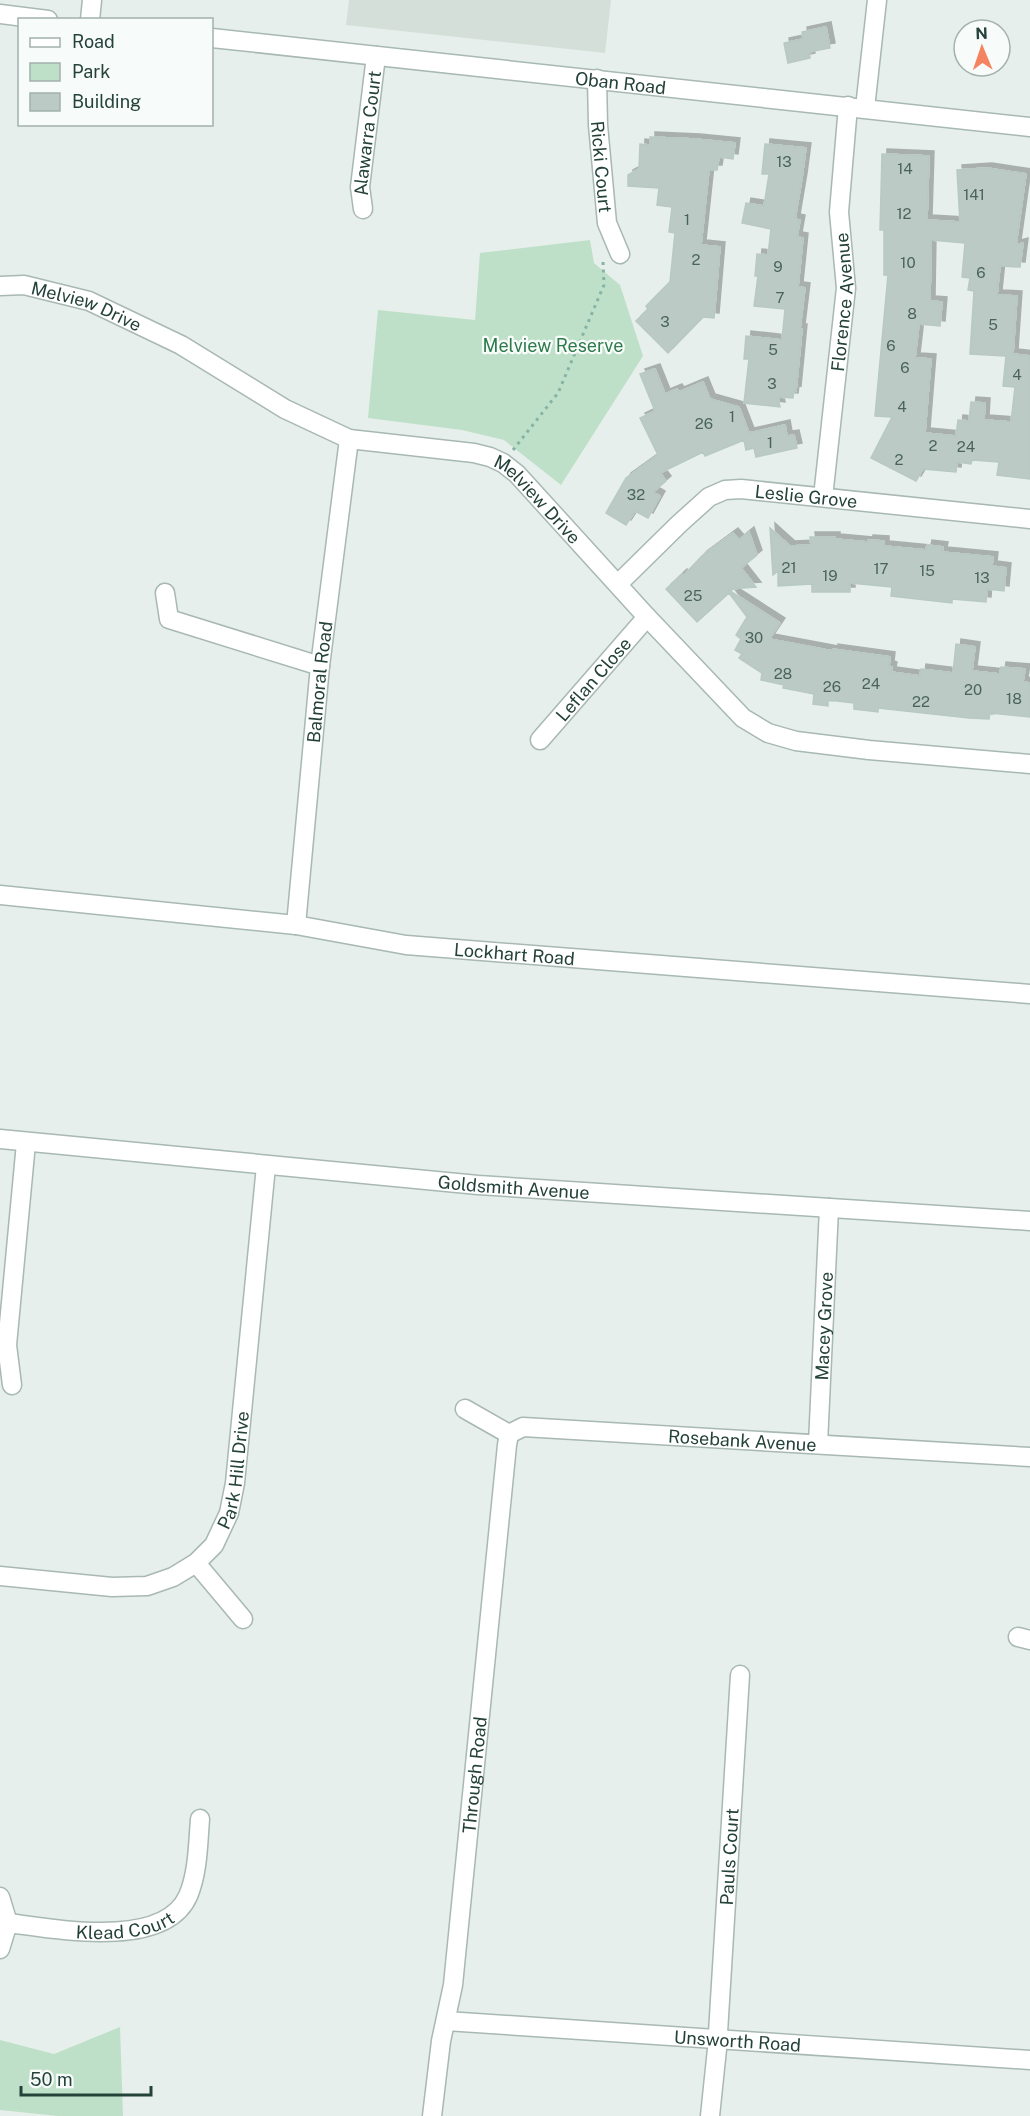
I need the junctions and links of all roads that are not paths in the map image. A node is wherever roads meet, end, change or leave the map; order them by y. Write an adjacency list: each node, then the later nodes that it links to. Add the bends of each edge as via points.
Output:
1 (92, 0): 5 (street)
2 (877, 0): 9 (street, Florence Avenue)
3 (0, 14): 4 (street)
4 (32, 18)
5 (90, 18)
6 (213, 38): 7 (street, Oban Road)
7 (376, 56): 8 (street, Oban Road); 11 (street, Alawarra Court, via 360,187)
8 (597, 79): 9 (street, Oban Road); 12 (street, Ricki Court, via 608,223)
9 (856, 107): 10 (street, Oban Road); 15 (street, Florence Avenue, via 839,212 846,288)
10 (1030, 127)
11 (363, 209)
12 (620, 254)
13 (0, 286): 14 (street, Melview Drive, via 24,285 89,301 181,345 285,409)
14 (349, 439): 17 (street, Melview Drive, via 474,453 503,463); 20 (street, Balmoral Road)
15 (823, 497): 16 (street, Leslie Grove); 17 (street, Leslie Grove, via 725,490 709,497)
16 (1030, 519)
17 (618, 584): 19 (street, Melview Drive)
18 (165, 593): 20 (street, via 169,619)
19 (647, 616): 21 (street, Leflan Close); 22 (street, Melview Drive, via 743,718 768,733 848,748)
20 (320, 666): 24 (street, Balmoral Road)
21 (540, 740)
22 (1030, 764)
23 (0, 896): 24 (street, Lockhart Road)
24 (296, 925): 25 (street, Lockhart Road, via 406,945)
25 (1030, 994)
26 (0, 1139): 27 (street, Goldsmith Avenue)
27 (26, 1143): 28 (street, Goldsmith Avenue); 31 (street, via 7,1345)
28 (266, 1166): 29 (street, Goldsmith Avenue, via 478,1185); 36 (street, Park Hill Drive, via 235,1483 229,1513 214,1545)
29 (829, 1208): 30 (street, Goldsmith Avenue); 34 (street, Macey Grove)
30 (1030, 1221)
31 (12, 1385)
32 (465, 1409): 33 (street)
33 (510, 1434): 34 (street, Rosebank Avenue, via 523,1427); 44 (street, Through Road, via 453,1985)
34 (818, 1444): 35 (street, Rosebank Avenue)
35 (1030, 1457)
36 (196, 1563): 37 (street, Park Hill Drive, via 147,1586 112,1587); 38 (street)
37 (0, 1576)
38 (243, 1619)
39 (740, 1675): 45 (street, Pauls Court)
40 (200, 1819): 42 (street, Klead Court, via 188,1896 174,1915 134,1931 83,1932)
41 (0, 1897): 42 (street)
42 (8, 1923): 43 (street)
43 (0, 1949)
44 (446, 2021): 45 (street, Unsworth Road); 47 (street, Through Road)
45 (717, 2039): 46 (street, Unsworth Road); 48 (street, Pauls Court)
46 (1030, 2060)
47 (432, 2116)
48 (710, 2116)

